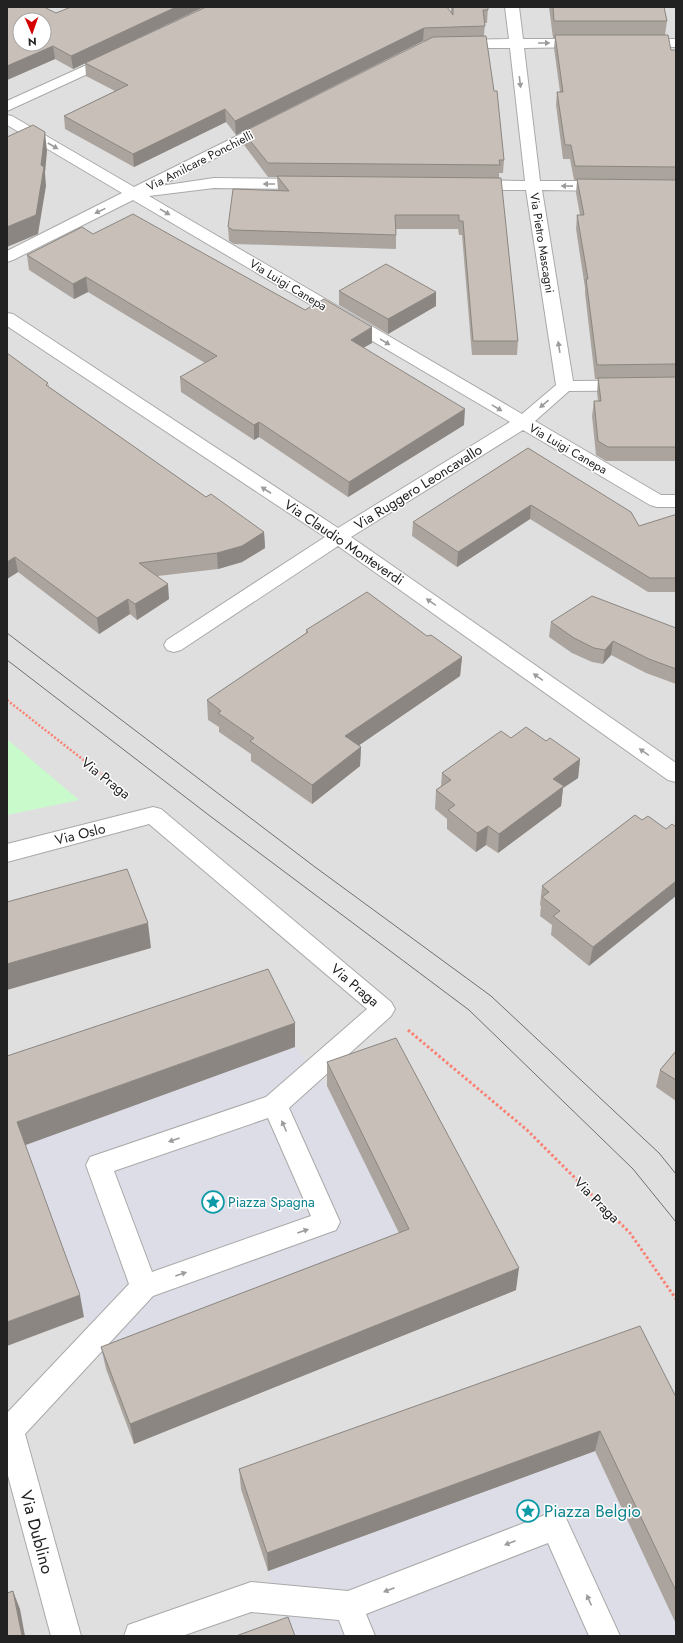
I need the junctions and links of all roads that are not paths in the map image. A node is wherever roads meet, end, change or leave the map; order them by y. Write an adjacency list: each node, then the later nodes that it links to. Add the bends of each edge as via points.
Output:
1 (512, 7): 2 (street, Via Pietro Mascagni)
2 (516, 43): 3 (street, one-way to 3); 6 (street); 13 (street, Via Pietro Mascagni, one-way to 13)
3 (599, 43)
4 (622, 43): 5 (street)
5 (676, 43)
6 (444, 44)
7 (126, 51): 8 (street)
8 (7, 107)
9 (7, 119): 15 (street, Via Luigi Canepa, one-way to 15)
10 (282, 120): 15 (street, Via Amilcare Ponchielli)
11 (324, 184): 15 (street, one-way to 15, via 214,183)
12 (457, 185): 13 (street)
13 (533, 185): 14 (street, one-way to 13); 19 (street, Via Pietro Mascagni, one-way to 13)
14 (620, 186)
15 (134, 194): 16 (street, Via Amilcare Ponchielli, one-way to 16); 20 (street, Via Luigi Canepa, one-way to 20)
16 (7, 257)
17 (7, 318): 22 (street, Via Claudio Monteverdi, one-way to 17)
18 (676, 385): 19 (street)
19 (565, 386): 20 (street, one-way to 20)
20 (522, 423): 21 (street, Via Luigi Canepa, via 657,501); 22 (street, Via Ruggero Leoncavallo)
21 (676, 501)
22 (338, 537): 23 (street, Via Ruggero Leoncavallo); 24 (street, Via Claudio Monteverdi, one-way to 22)
23 (174, 645)
24 (676, 774)
25 (153, 815): 26 (street, Via Oslo); 27 (street, Via Praga, via 383,1008)
26 (7, 853)
27 (275, 1105): 28 (street, one-way to 28, via 99,1165); 28 (street, one-way to 27, via 327,1222)
28 (144, 1287): 29 (street)
29 (8, 1430): 31 (street, Via Dublino)
30 (348, 1606): 32 (street, via 251,1597); 33 (street); 34 (street, one-way to 30, via 555,1526)
31 (66, 1636)
32 (139, 1636)
33 (360, 1636)
34 (605, 1636)

